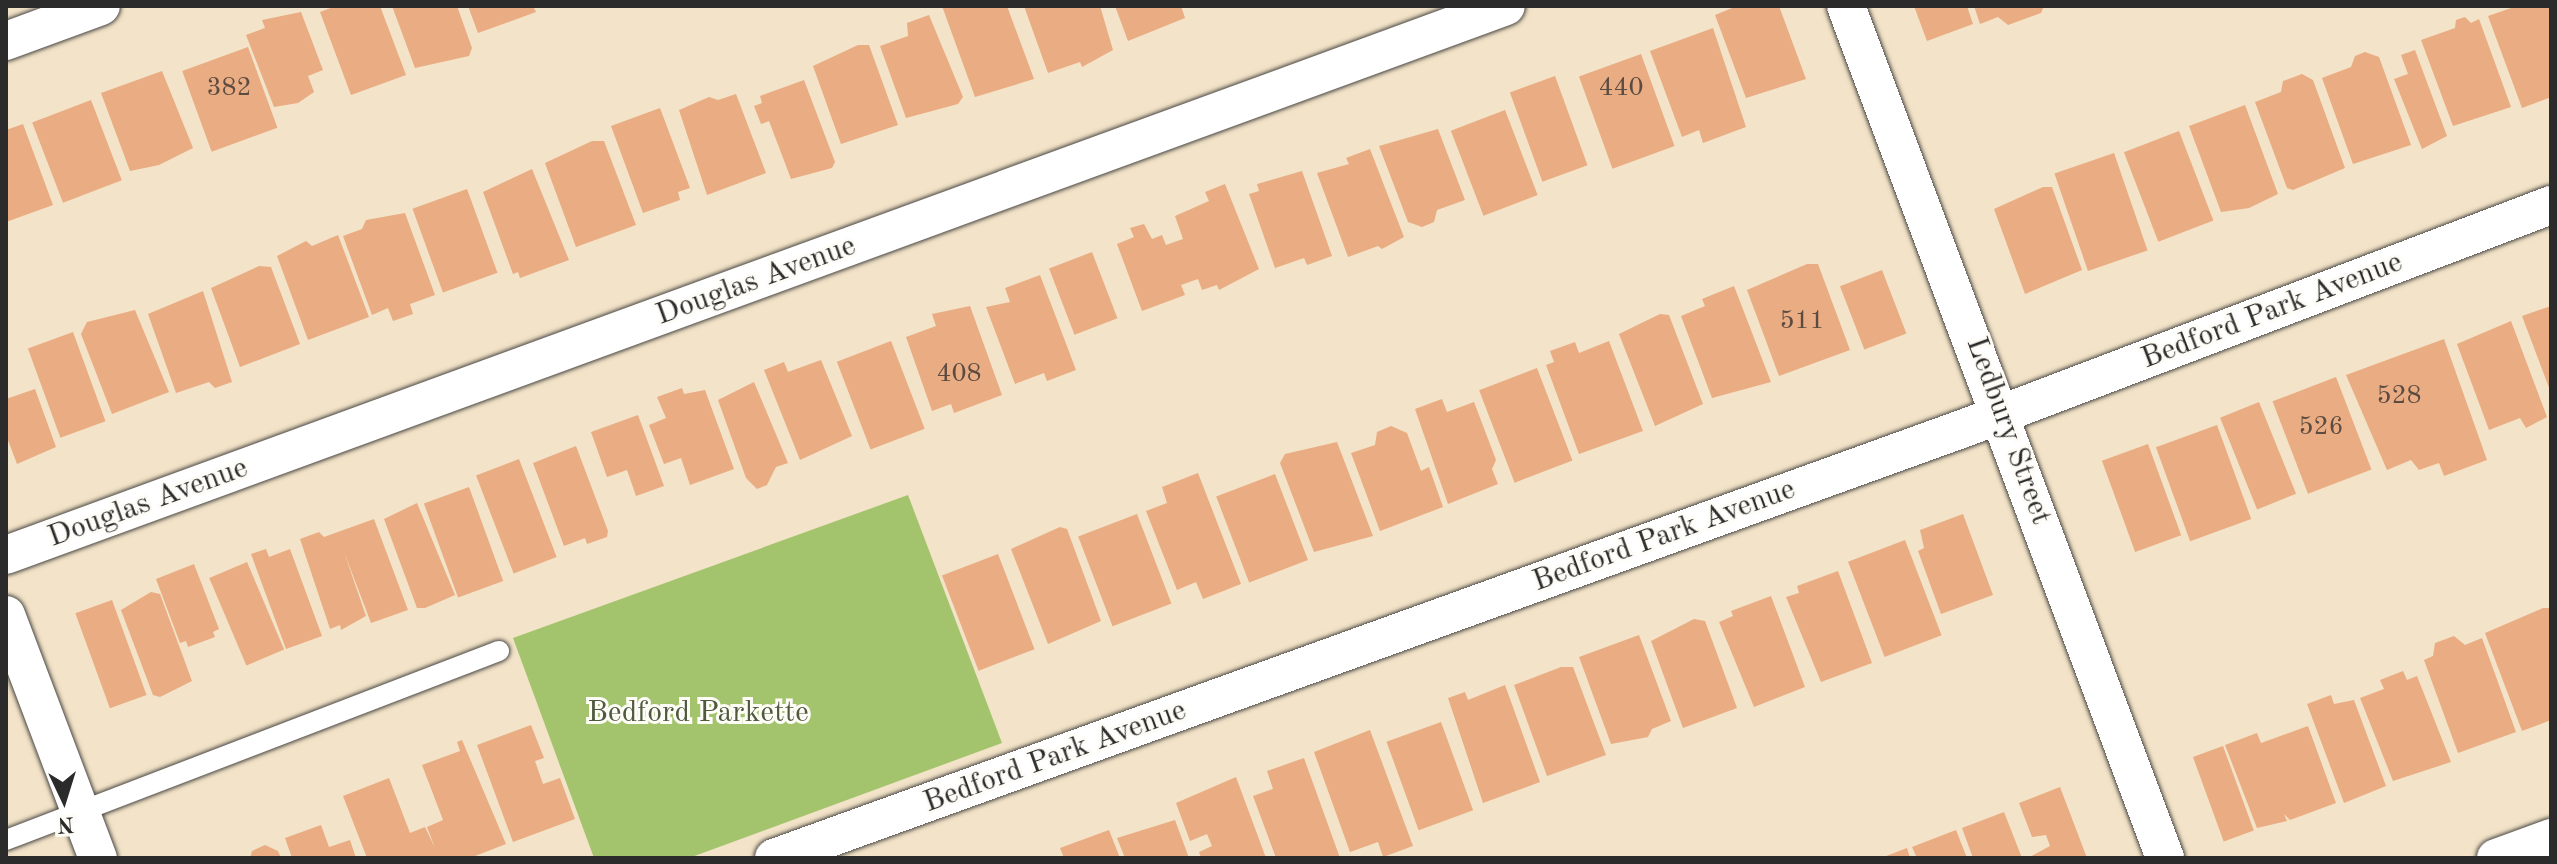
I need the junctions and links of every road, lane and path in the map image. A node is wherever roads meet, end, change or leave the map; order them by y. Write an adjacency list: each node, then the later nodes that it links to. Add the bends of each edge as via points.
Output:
1 (101, 6): 4 (street)
2 (1506, 6): 7 (street, Douglas Avenue)
3 (1846, 6): 6 (street, Ledbury Street)
4 (6, 41)
5 (2551, 205): 6 (street, Bedford Park Avenue)
6 (2002, 413): 14 (street, Bedford Park Avenue); 15 (street, Ledbury Street)
7 (6, 555)
8 (6, 615): 10 (street)
9 (499, 651): 10 (lane)
10 (81, 811): 12 (lane); 13 (street)
11 (2551, 838): 16 (street)
12 (6, 840)
13 (98, 858)
14 (774, 858)
15 (2165, 858)
16 (2496, 858)

